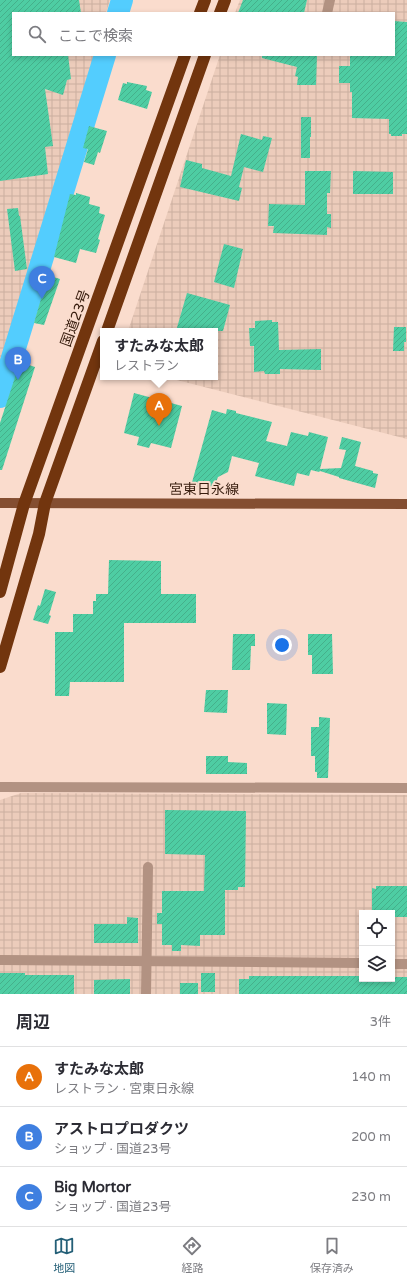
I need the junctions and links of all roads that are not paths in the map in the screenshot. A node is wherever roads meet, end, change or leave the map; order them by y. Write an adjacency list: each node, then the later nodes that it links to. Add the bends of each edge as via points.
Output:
1 (205, 0): 4 (highway)
2 (225, 0): 5 (highway)
3 (330, 0): 6 (street)
4 (200, 12)
5 (220, 12)
6 (327, 12)
7 (185, 56): 13 (highway, 国道23号)
8 (205, 56): 9 (highway)
9 (108, 328)
10 (100, 349): 12 (highway)
11 (0, 503): 13 (main road, 宮東日永線)
12 (45, 503): 13 (main road, 宮東日永線); 14 (main road, 宮東日永線); 16 (highway, via 39,534)
13 (24, 504): 15 (highway, 国道23号)
14 (407, 504)
15 (0, 592)
16 (0, 667)
17 (407, 788): 18 (street)
18 (0, 789)
19 (148, 867): 21 (street)
20 (0, 960): 21 (street)
21 (146, 962): 22 (street); 25 (street)
22 (359, 964)
23 (395, 964): 24 (street)
24 (407, 964)
25 (146, 994)

